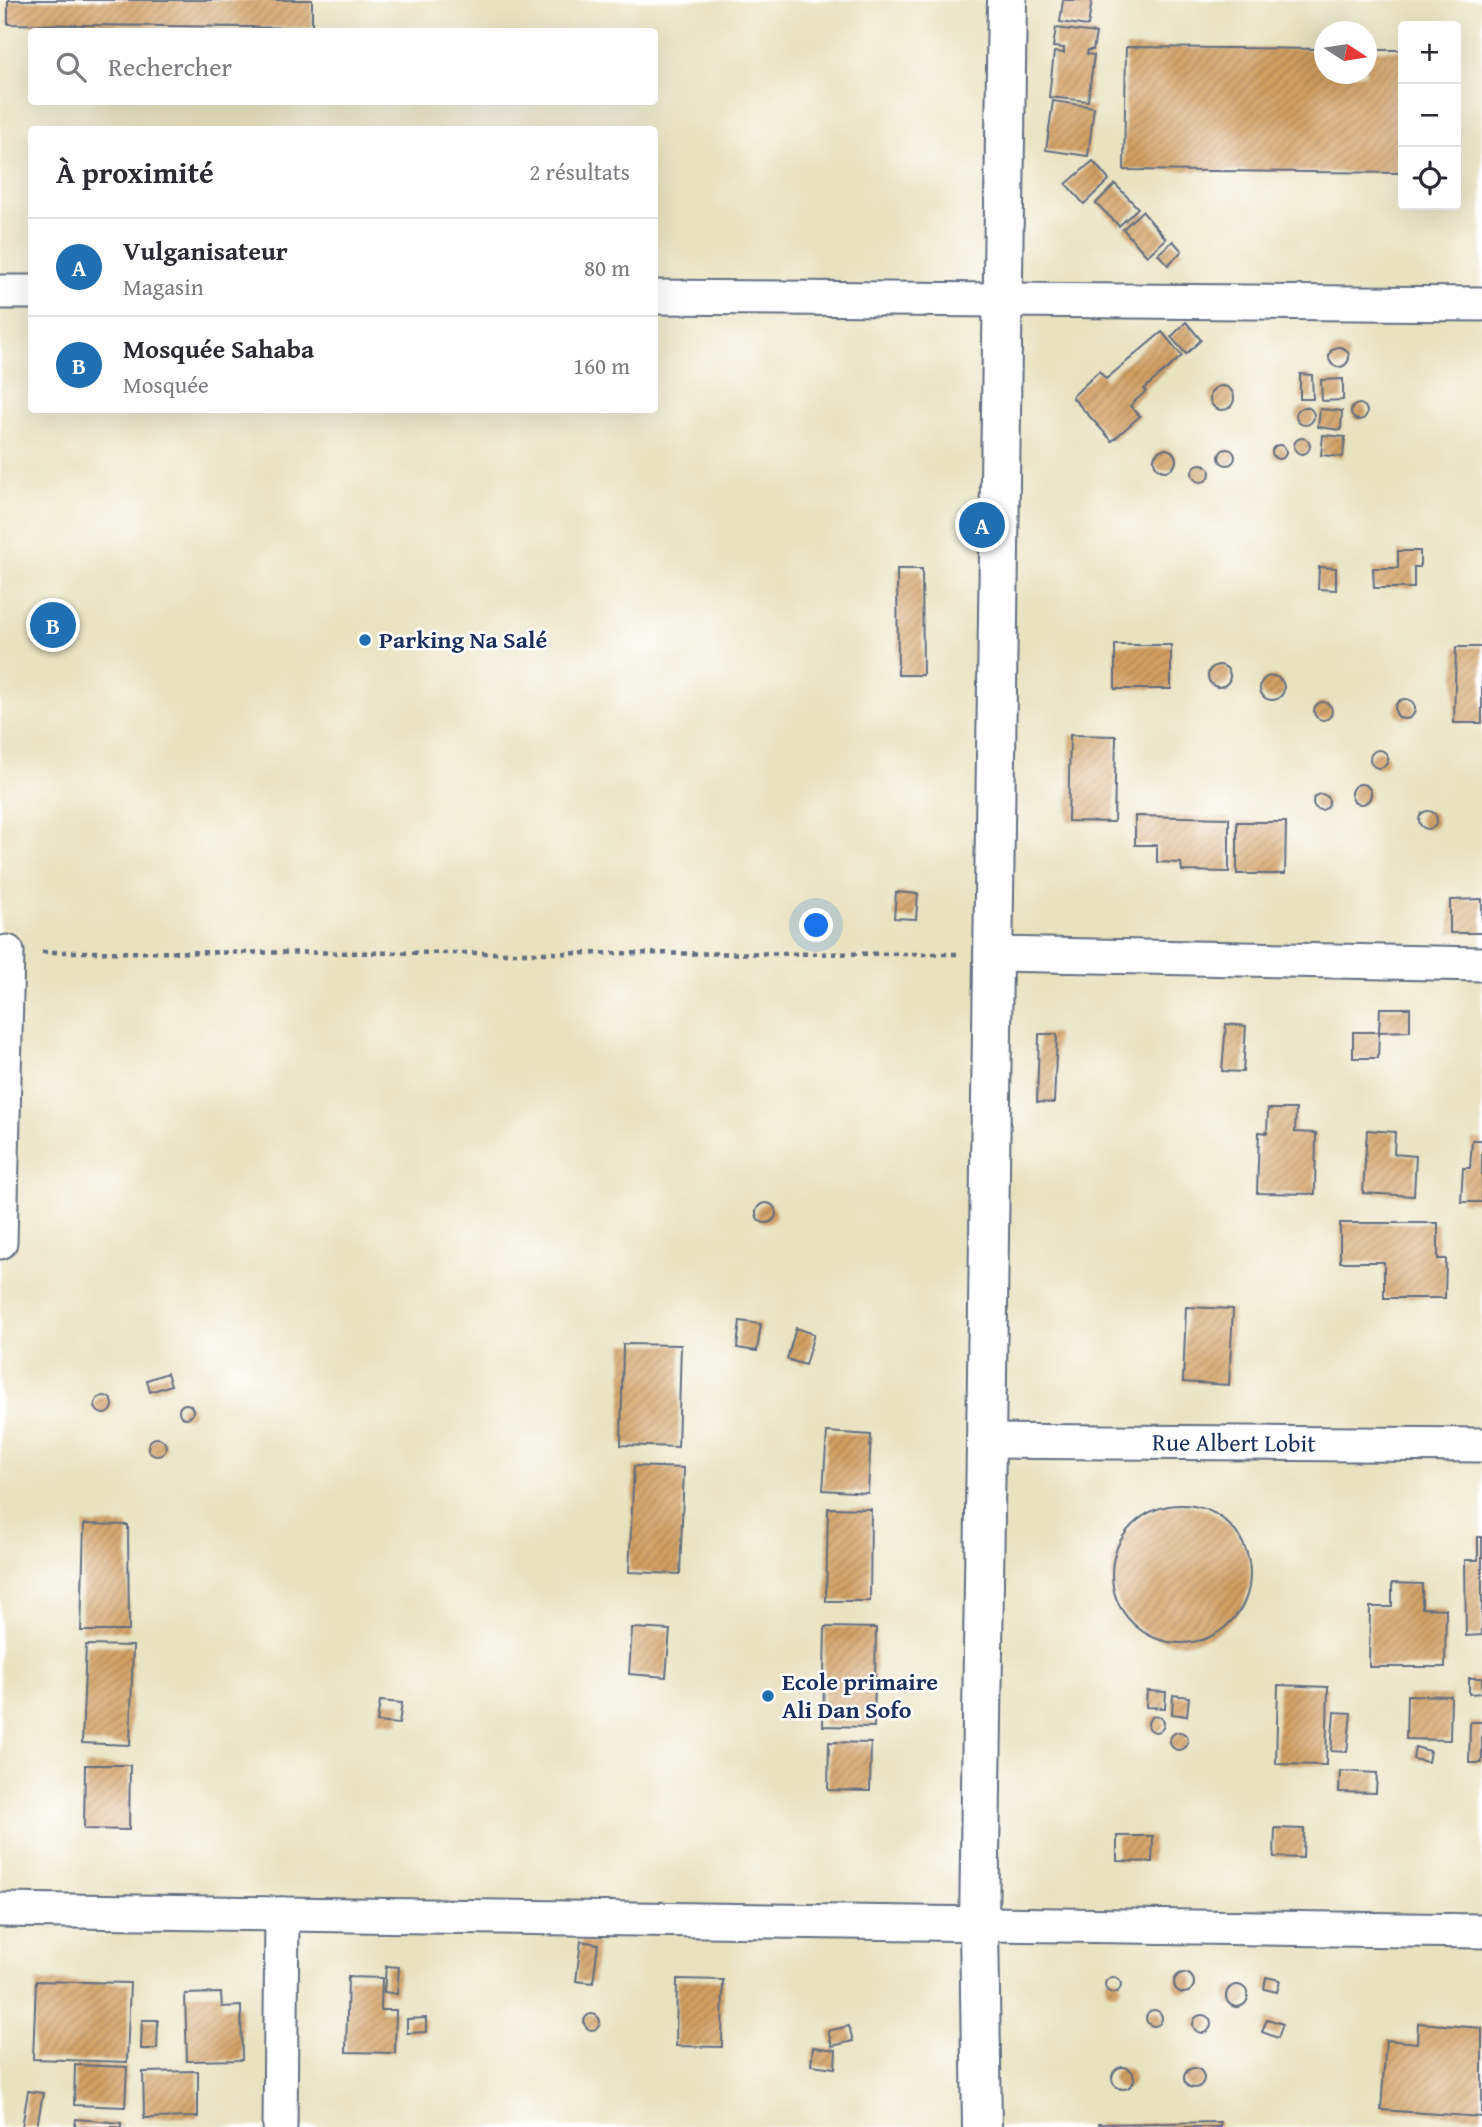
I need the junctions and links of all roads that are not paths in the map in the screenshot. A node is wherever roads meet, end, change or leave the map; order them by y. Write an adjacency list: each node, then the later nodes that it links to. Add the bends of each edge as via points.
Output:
1 (1007, 0): 5 (street)
2 (0, 292): 3 (street)
3 (28, 292)
4 (658, 297): 5 (street)
5 (1002, 299): 6 (street); 8 (street)
6 (1482, 304)
7 (6, 952): 10 (street)
8 (993, 954): 9 (street); 11 (street)
9 (1482, 964)
10 (0, 1242)
11 (986, 1441): 12 (street, Rue Albert Lobit); 15 (street)
12 (1482, 1445)
13 (0, 1910): 14 (street)
14 (282, 1914): 15 (street); 17 (street)
15 (979, 1925): 16 (street); 18 (street)
16 (1482, 1931)
17 (280, 2127)
18 (982, 2127)

